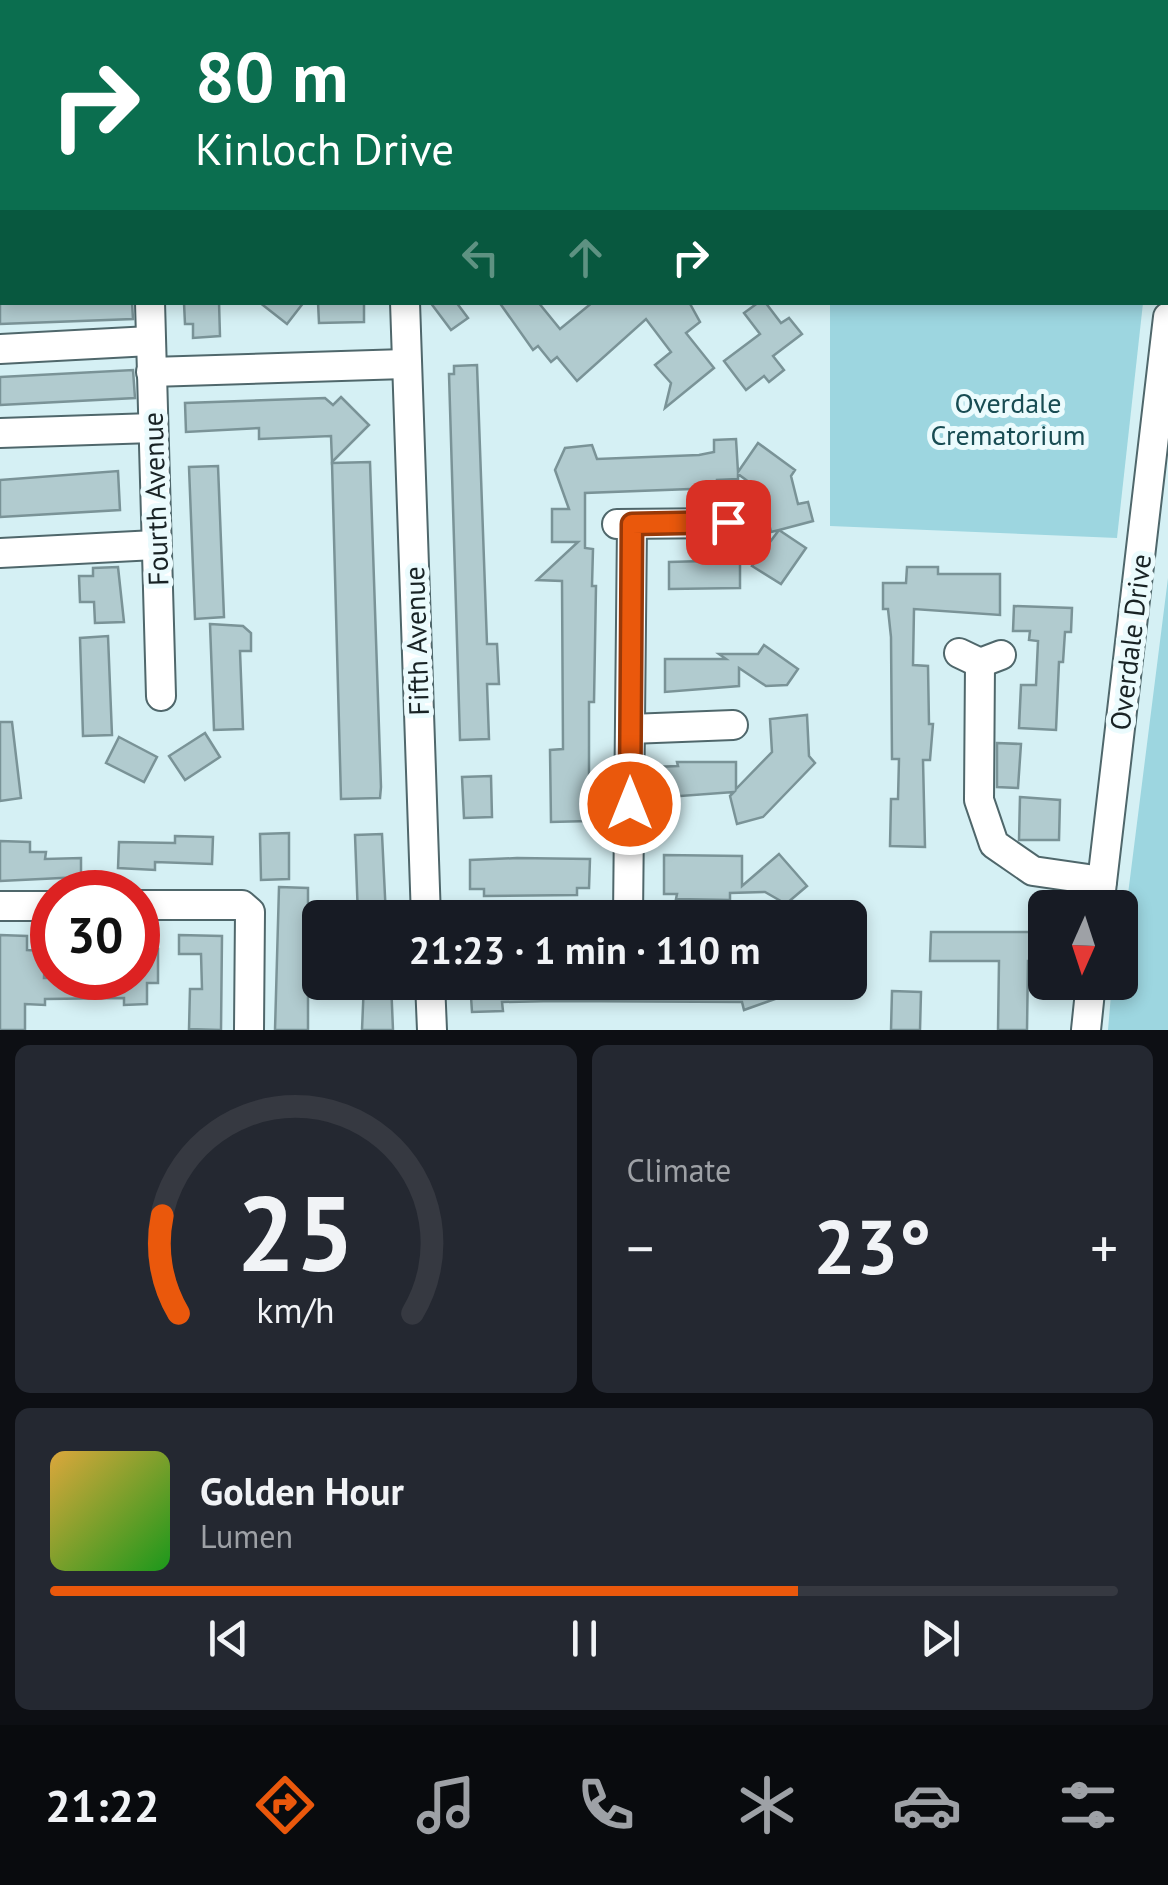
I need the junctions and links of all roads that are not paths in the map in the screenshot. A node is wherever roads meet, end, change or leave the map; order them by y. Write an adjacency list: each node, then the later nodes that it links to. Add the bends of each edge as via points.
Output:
1 (150, 305): 4 (street, Fourth Avenue)
2 (405, 305): 6 (street, Fifth Avenue)
3 (1168, 317): 18 (street, Overdale Drive)
4 (150, 341): 5 (street); 7 (street, Fourth Avenue)
5 (0, 348)
6 (405, 364): 7 (street); 19 (street, Fifth Avenue)
7 (151, 372): 8 (street, Fourth Avenue)
8 (152, 428): 9 (street); 11 (street, Fourth Avenue)
9 (0, 433)
10 (728, 522): 16 (street, via 624,524)
11 (155, 545): 12 (street); 14 (street, Fourth Avenue)
12 (0, 553)
13 (980, 657): 17 (street, via 979,800 994,844 1033,872)
14 (161, 696)
15 (733, 725): 16 (street)
16 (630, 729): 20 (street)
17 (1088, 890)
18 (1100, 890)
19 (425, 900)
20 (628, 900)
21 (160, 905): 26 (street, via 242,904 250,912)
22 (0, 906): 23 (street)
23 (30, 906)
24 (431, 1000): 27 (street)
25 (1089, 1000): 28 (street)
26 (249, 1030)
27 (432, 1030)
28 (1086, 1030)

